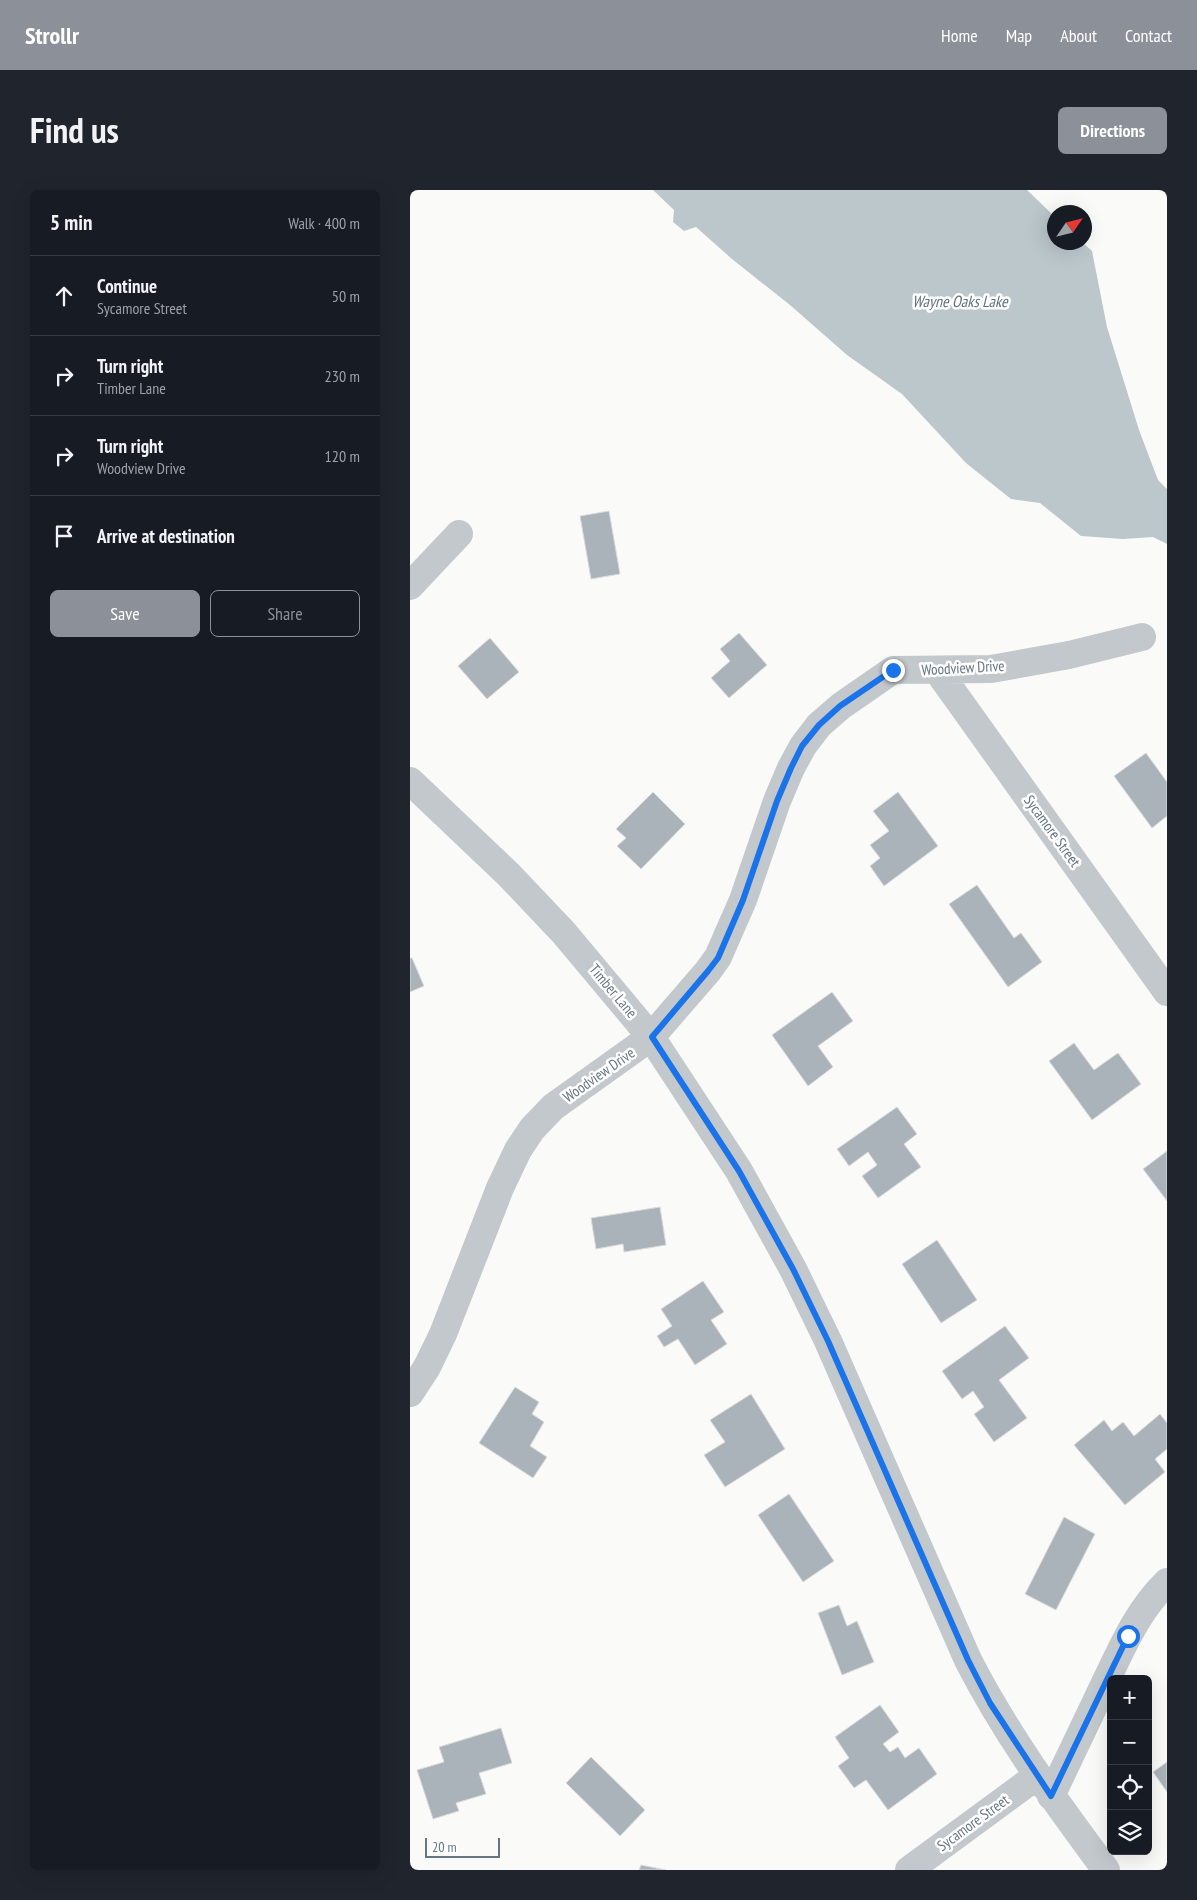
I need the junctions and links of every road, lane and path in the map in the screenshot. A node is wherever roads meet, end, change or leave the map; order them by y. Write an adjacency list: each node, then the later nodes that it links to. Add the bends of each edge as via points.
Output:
1 (459, 534): 2 (street)
2 (410, 586)
3 (1142, 637): 4 (street, Woodview Drive, via 991,669)
4 (937, 670): 6 (street, Sycamore Street); 7 (street, Woodview Drive, via 893,670 840,706 802,746 777,801 743,900 718,958)
5 (410, 782): 7 (street, Timber Lane, via 508,874 564,933)
6 (1167, 992)
7 (652, 1037): 8 (street, Woodview Drive, via 553,1107 532,1129 500,1188 443,1334); 10 (street, Timber Lane, via 739,1171 789,1260 828,1341 968,1660 990,1703)
8 (410, 1393)
9 (1167, 1582): 10 (street, Sycamore Street, via 1142,1610)
10 (1044, 1786): 11 (street, Sycamore Street); 12 (street, Timber Lane)
11 (909, 1870)
12 (1106, 1870)

